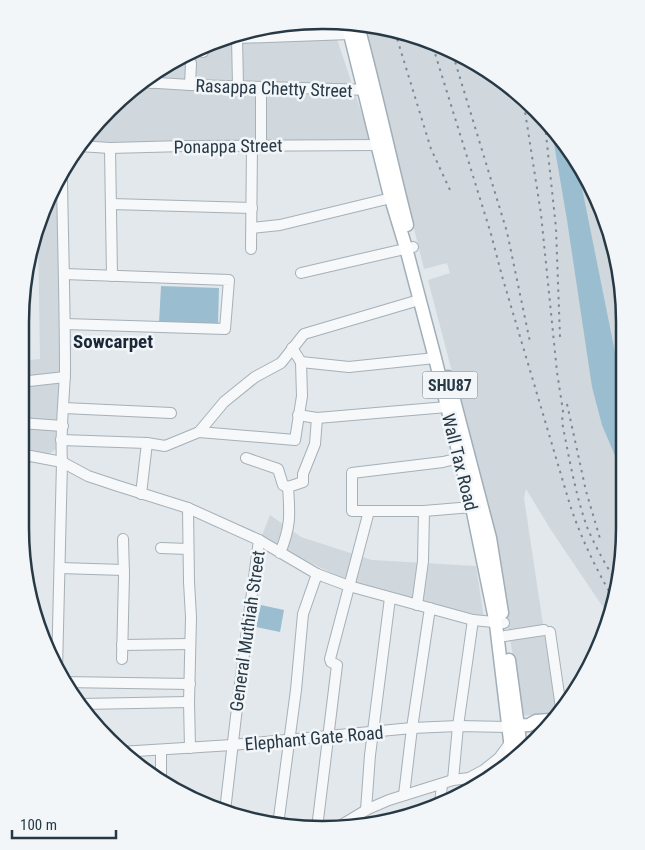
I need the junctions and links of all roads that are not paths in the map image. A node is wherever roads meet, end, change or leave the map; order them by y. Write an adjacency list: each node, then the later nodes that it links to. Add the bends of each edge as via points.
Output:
1 (339, 29): 3 (street)
2 (353, 30): 10 (main road, Wall Tax Road / SHU87)
3 (261, 35)
4 (237, 41): 8 (street)
5 (191, 63): 7 (street)
6 (156, 80): 7 (street, Rasappa Chetty Street)
7 (190, 86): 8 (street, Rasappa Chetty Street)
8 (238, 86): 9 (street, Rasappa Chetty Street)
9 (261, 87): 10 (street, Rasappa Chetty Street); 11 (street)
10 (369, 90): 12 (main road, Wall Tax Road / SHU87); 20 (main road, Wall Tax Road / SHU87, via 385,138)
11 (256, 145): 12 (street, Ponappa Street); 14 (street, Ponappa Street); 18 (street)
12 (377, 145): 16 (main road, Wall Tax Road / SHU87)
13 (87, 147): 14 (street, Ponappa Street)
14 (110, 148): 17 (street)
15 (62, 187): 23 (street)
16 (391, 198): 19 (street, via 280,225); 20 (main road, Wall Tax Road / SHU87)
17 (111, 204): 18 (street); 24 (street)
18 (252, 208): 19 (street)
19 (252, 228): 21 (street)
20 (409, 247): 22 (street); 25 (main road, Wall Tax Road / SHU87); 65 (main road, Wall Tax Road / SHU87, via 490,538)
21 (251, 249)
22 (300, 273)
23 (64, 274): 24 (street); 26 (street)
24 (112, 276): 26 (street, via 229,280 225,329)
25 (419, 300): 27 (street, via 304,334); 28 (main road, Wall Tax Road / SHU87)
26 (65, 324): 30 (street)
27 (292, 348): 29 (street); 39 (street, via 281,363 255,377 224,402)
28 (435, 358): 29 (street, via 349,367); 32 (main road, Wall Tax Road / SHU87)
29 (301, 362): 35 (street, via 302,396)
30 (64, 377): 31 (street); 33 (street)
31 (29, 381)
32 (447, 407): 36 (street); 44 (main road, Wall Tax Road / SHU87)
33 (64, 408): 34 (street); 38 (street)
34 (171, 413)
35 (298, 415): 36 (street); 39 (street, via 295,440)
36 (317, 418): 46 (street, via 314,444 303,482)
37 (29, 424): 38 (street)
38 (63, 426): 40 (street)
39 (199, 432): 41 (street, via 165,446)
40 (61, 440): 41 (street); 45 (street)
41 (147, 443): 47 (street)
42 (29, 456): 45 (street)
43 (246, 458): 46 (street, via 278,469 283,485)
44 (459, 458): 49 (main road, Wall Tax Road / SHU87); 50 (street, via 352,475 352,511)
45 (62, 462): 47 (street, via 88,476); 57 (street)
46 (288, 487): 56 (street, via 290,519)
47 (141, 494): 48 (street)
48 (188, 508): 53 (street); 55 (street)
49 (472, 508): 51 (street); 65 (main road, Wall Tax Road / SHU87)
50 (369, 511): 51 (street); 60 (street)
51 (424, 511): 62 (street, via 423,561)
52 (123, 538): 58 (street)
53 (259, 540): 56 (street); 82 (street, General Muthiah Street)
54 (161, 548): 55 (street)
55 (188, 549): 66 (street)
56 (280, 553): 59 (street)
57 (60, 568): 58 (street); 68 (street)
58 (124, 570): 67 (street)
59 (317, 574): 60 (street); 81 (street, via 304,614)
60 (349, 586): 61 (street); 80 (street, via 330,659 337,665)
61 (390, 598): 62 (street); 79 (street)
62 (417, 605): 63 (street)
63 (430, 608): 64 (street); 78 (street)
64 (473, 620): 65 (street); 76 (street)
65 (502, 628): 72 (street, via 547,631); 77 (main road, Wall Tax Road / SHU87)
66 (190, 644): 67 (street); 71 (street)
67 (122, 645): 69 (street)
68 (57, 654)
69 (122, 659)
70 (73, 682): 71 (street)
71 (190, 684): 73 (street)
72 (560, 701)
73 (189, 702): 74 (street); 84 (street)
74 (87, 704)
75 (544, 720): 77 (main road)
76 (458, 726): 77 (street, Elephant Gate Road); 78 (street, Elephant Gate Road); 90 (street)
77 (524, 726): 83 (main road, Wall Tax Road / SHU87)
78 (412, 728): 79 (street, Elephant Gate Road); 92 (street)
79 (373, 733): 80 (street, Elephant Gate Road); 95 (street)
80 (328, 737): 81 (street, Elephant Gate Road); 98 (street)
81 (289, 739): 82 (street, Elephant Gate Road); 96 (street)
82 (232, 745): 84 (street, Elephant Gate Road); 94 (street, General Muthiah Street)
83 (516, 746): 88 (street)
84 (190, 748): 85 (street, Elephant Gate Road)
85 (161, 750): 86 (street, Elephant Gate Road); 87 (street)
86 (133, 751)
87 (161, 773)
88 (469, 778): 89 (street); 90 (street)
89 (476, 778)
90 (452, 780): 91 (street)
91 (442, 784): 92 (street); 93 (street)
92 (404, 795): 95 (street)
93 (441, 796)
94 (227, 805)
95 (366, 810): 97 (street)
96 (279, 818)
97 (349, 820)
98 (318, 821)

